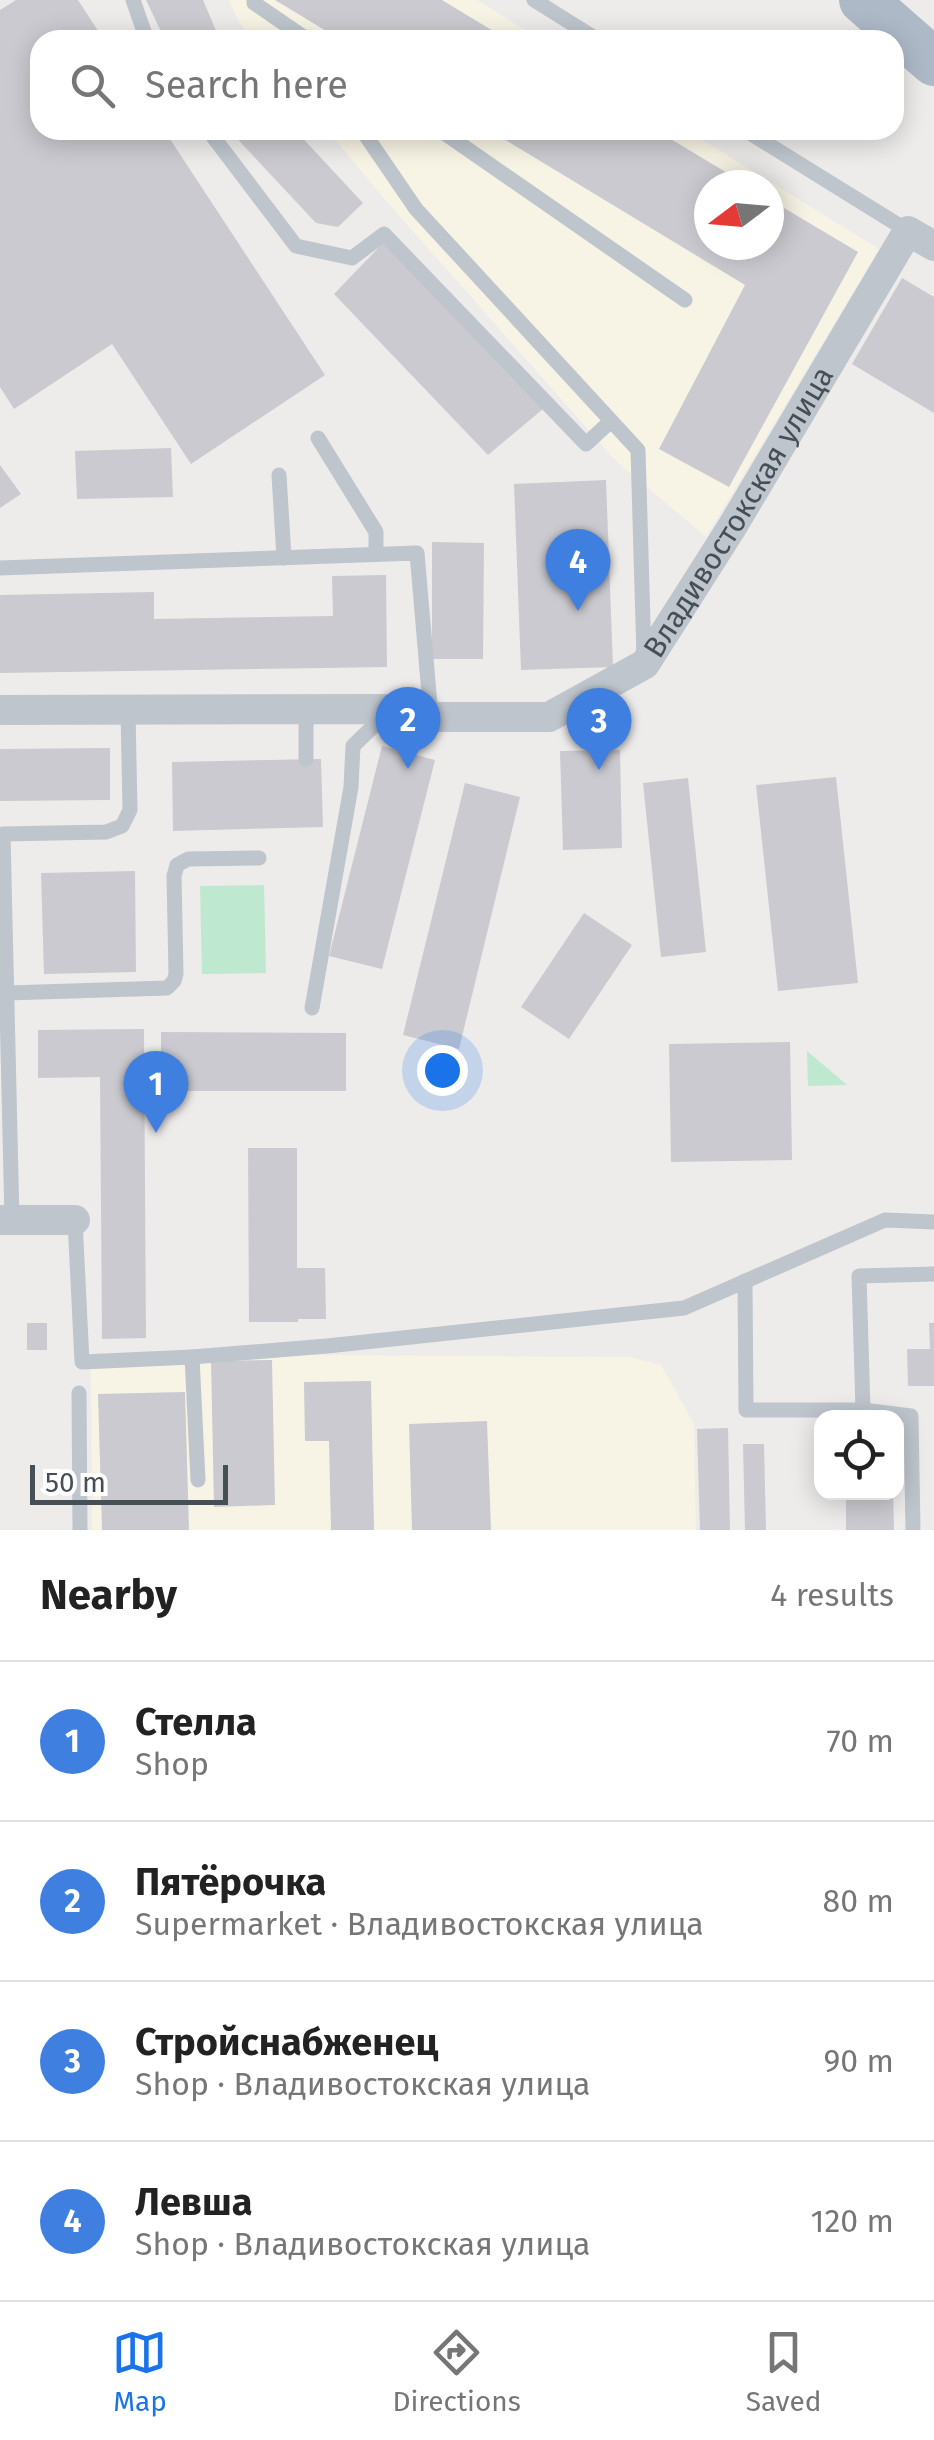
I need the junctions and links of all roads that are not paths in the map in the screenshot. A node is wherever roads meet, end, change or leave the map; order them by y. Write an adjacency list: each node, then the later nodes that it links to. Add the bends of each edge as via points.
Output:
1 (132, 0): 7 (lane)
2 (254, 0): 8 (lane)
3 (534, 0): 9 (lane)
4 (864, 0): 10 (main road)
5 (885, 0): 6 (main road)
6 (934, 27)
7 (143, 30)
8 (290, 30)
9 (582, 30)
10 (898, 30)
11 (904, 35): 12 (main road)
12 (934, 62)
13 (216, 140): 19 (lane, via 296,246 352,258 384,234 586,444)
14 (369, 140): 19 (lane, via 416,209)
15 (454, 140): 18 (lane)
16 (760, 140): 17 (lane)
17 (921, 238): 25 (street, Владивостокская улица)
18 (686, 300)
19 (611, 421): 25 (lane, via 638,450)
20 (318, 438): 22 (lane, via 376,532)
21 (279, 475): 23 (lane)
22 (376, 554): 23 (lane); 30 (lane, via 417,553)
23 (284, 558): 24 (lane)
24 (0, 568)
25 (645, 664): 30 (street, Владивостокская улица, via 548,716)
26 (306, 709): 27 (street, Владивостокская улица); 29 (street, Владивостокская улица); 31 (lane)
27 (391, 709): 30 (street, Владивостокская улица); 35 (lane, via 353,746)
28 (0, 710): 29 (street, Владивостокская улица)
29 (128, 711): 32 (lane, via 130,810 122,826 106,832)
30 (431, 717)
31 (306, 759)
32 (2, 833): 34 (lane)
33 (259, 858): 34 (lane, via 178,866 176,974 167,988)
34 (6, 993): 36 (lane)
35 (312, 1008)
36 (6, 1220): 37 (street)
37 (76, 1220): 41 (lane, via 82,1362)
38 (934, 1222): 40 (lane, via 885,1220)
39 (934, 1274): 44 (lane, via 859,1276)
40 (745, 1282): 41 (lane, via 684,1308); 43 (lane, via 746,1410)
41 (192, 1358): 46 (lane)
42 (79, 1393): 47 (lane)
43 (814, 1410)
44 (863, 1410)
45 (904, 1415): 48 (lane, via 911,1416)
46 (198, 1480)
47 (80, 1530)
48 (913, 1530)

